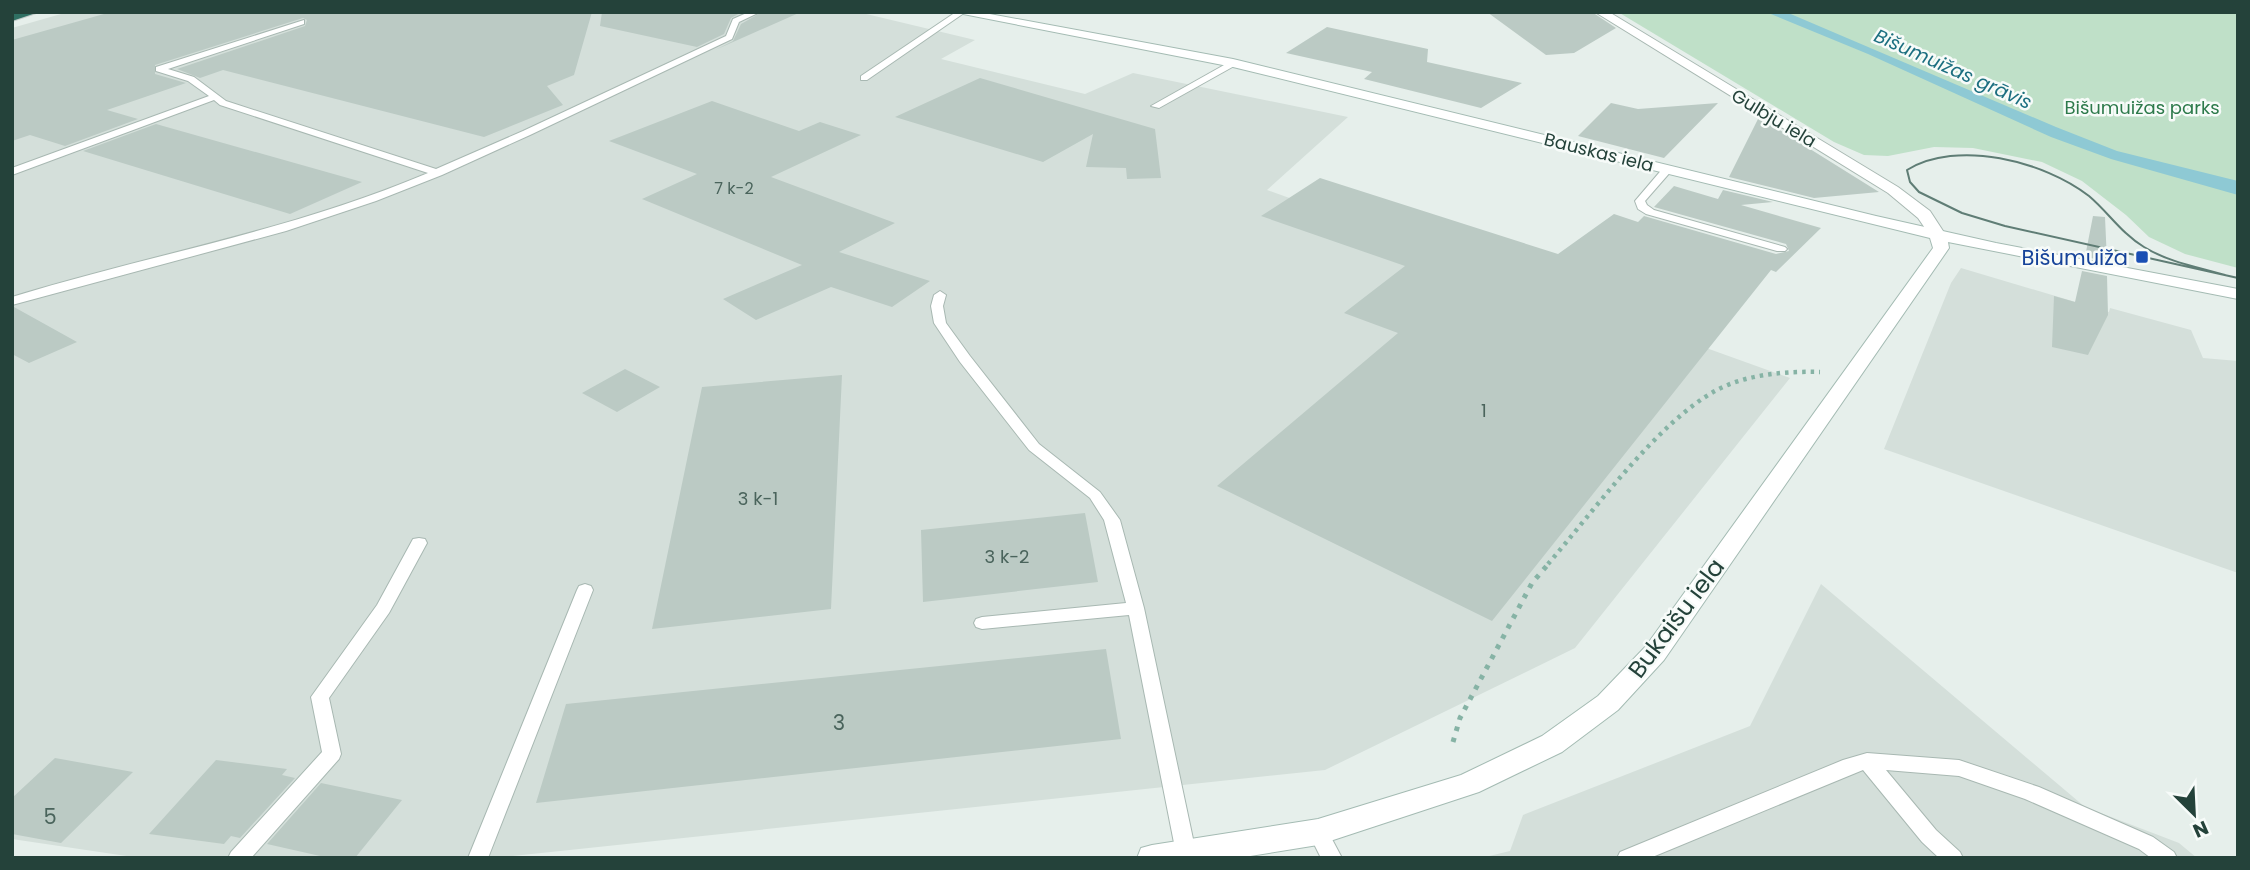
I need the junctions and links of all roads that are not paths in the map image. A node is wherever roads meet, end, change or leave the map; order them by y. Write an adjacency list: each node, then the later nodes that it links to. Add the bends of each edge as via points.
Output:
1 (33, 12): 5 (highway)
2 (756, 12): 13 (lane, via 736,21 729,37)
3 (960, 12): 7 (street, Bauskas iela); 8 (lane)
4 (1601, 12): 14 (street, Gulbju iela, via 1893,190 1933,224)
5 (12, 18)
6 (301, 22): 9 (lane, via 159,69 191,79)
7 (1233, 63): 10 (lane); 11 (street, Bauskas iela)
8 (864, 78)
9 (215, 97): 12 (lane); 13 (lane)
10 (1156, 106)
11 (1668, 169): 14 (street, Bauskas iela); 15 (lane, via 1644,194 1642,207)
12 (12, 172)
13 (438, 173): 18 (lane, via 318,218)
14 (1937, 234): 16 (street, Bauskas iela); 24 (street, Bukaišu iela, via 1941,248 1655,653 1608,703 1552,744 1469,784)
15 (1781, 249)
16 (2238, 294)
17 (940, 295): 21 (lane, via 940,323 965,359 1034,447 1095,495 1112,520)
18 (12, 301)
19 (419, 543): 26 (lane, via 383,609 320,697 332,754)
20 (585, 590): 27 (lane)
21 (1136, 608): 22 (lane); 25 (lane)
22 (982, 623)
23 (1867, 761): 30 (lane); 31 (lane); 32 (lane, via 1959,768 2032,793 2146,843)
24 (1318, 832): 25 (street, Bukaišu iela); 29 (lane)
25 (1186, 853): 28 (street, Bukaišu iela)
26 (238, 858)
27 (478, 858)
28 (1152, 858)
29 (1332, 858)
30 (1627, 858)
31 (1953, 858)
32 (2167, 858)

